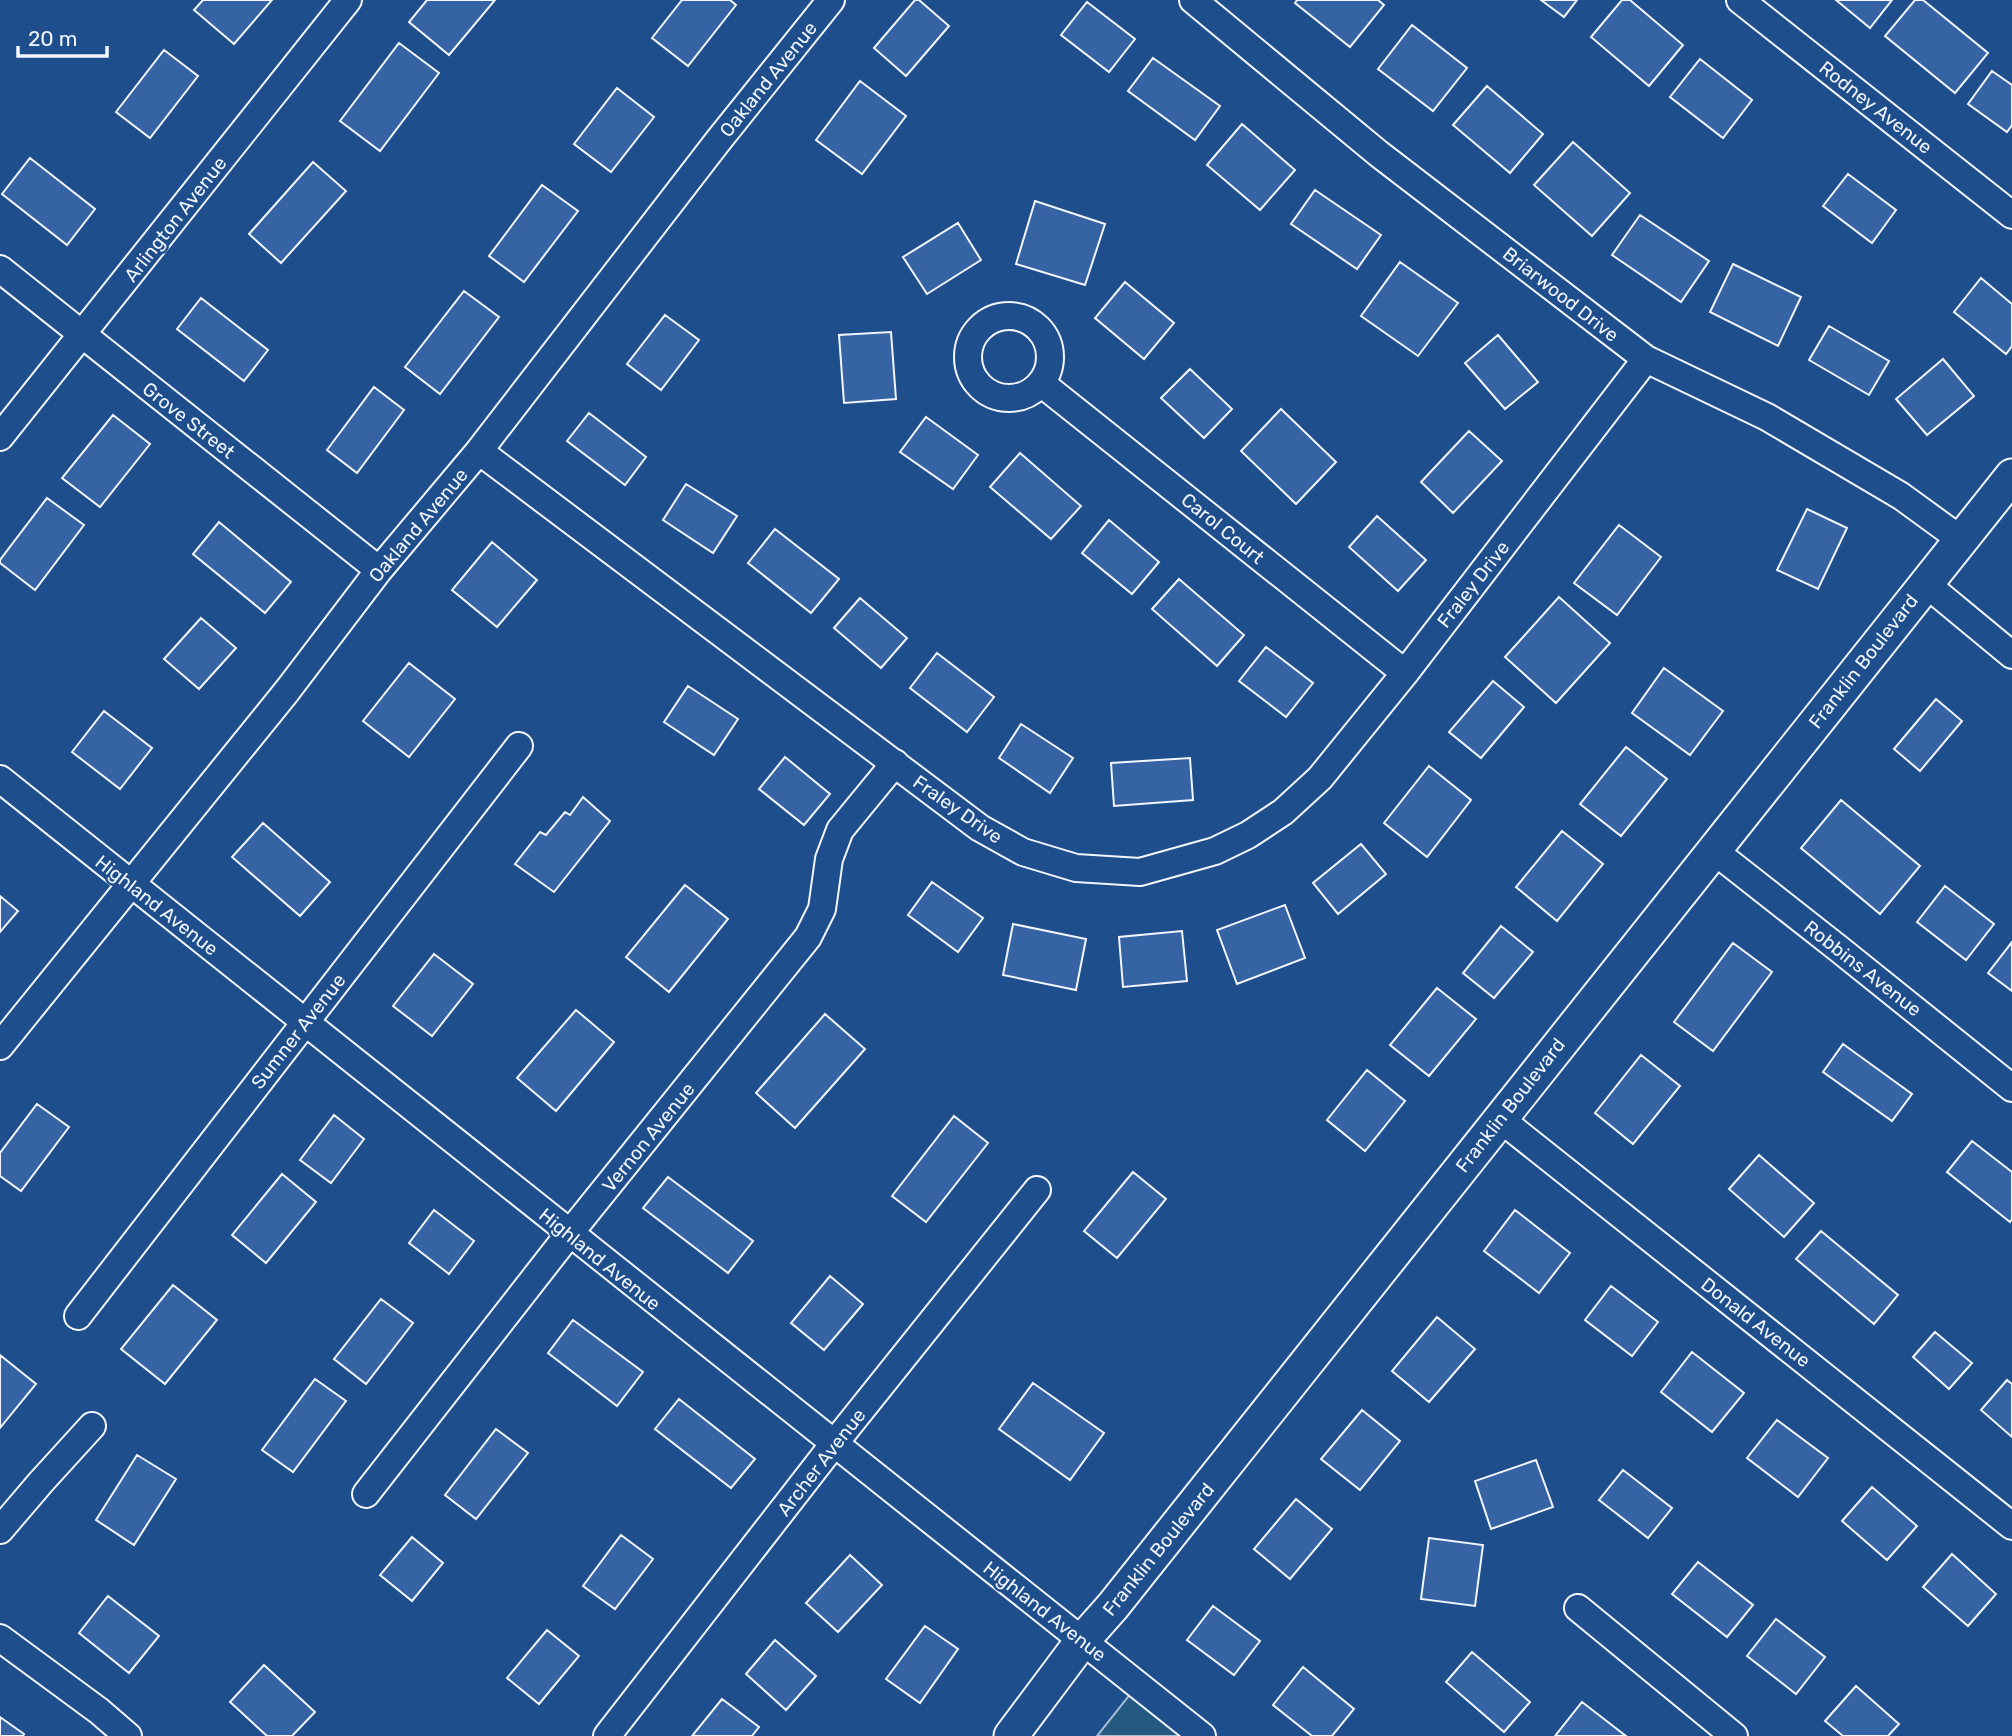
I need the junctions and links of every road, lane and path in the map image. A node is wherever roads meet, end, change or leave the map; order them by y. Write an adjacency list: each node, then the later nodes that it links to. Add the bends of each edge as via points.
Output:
1 (348, 0): 7 (street, Arlington Avenue)
2 (831, 0): 11 (street, Oakland Avenue)
3 (1193, 0): 8 (street, Briarwood Drive, via 1379,153)
4 (1740, 0): 5 (street, Rodney Avenue)
5 (2012, 215)
6 (0, 269): 7 (street, Grove Street)
7 (82, 335): 10 (street, Arlington Avenue); 14 (street, Grove Street)
8 (1646, 359): 13 (street, Briarwood Drive, via 1826,450); 17 (street, Fraley Drive)
9 (1041, 383): 17 (street, Carol Court)
10 (0, 437)
11 (479, 451): 14 (street, Oakland Avenue); 19 (street, Fraley Drive)
12 (2012, 476): 13 (street, Franklin Boulevard)
13 (1960, 539): 15 (street, Franklin Boulevard)
14 (379, 570): 22 (street, Oakland Avenue)
15 (1925, 583): 16 (street); 21 (street, Franklin Boulevard)
16 (2012, 655)
17 (1405, 673): 19 (street, Fraley Drive, via 1320,778 1283,812 1215,851 1140,872 1076,868 1023,852 980,828)
18 (519, 746): 23 (street, Sumner Avenue)
19 (895, 763): 28 (street, Vernon Avenue, via 840,830 829,859 822,909 808,937)
20 (0, 779): 22 (street, Highland Avenue)
21 (1713, 850): 25 (street, Robbins Avenue); 26 (street, Franklin Boulevard)
22 (131, 885): 23 (street, Highland Avenue); 24 (street, Oakland Avenue)
23 (304, 1022): 28 (street, Highland Avenue); 29 (street, Sumner Avenue)
24 (0, 1046)
25 (2012, 1088)
26 (1499, 1118): 33 (street, Donald Avenue); 37 (street, Franklin Boulevard)
27 (1037, 1189): 31 (street, Archer Avenue)
28 (569, 1234): 31 (street, Highland Avenue); 32 (street, Vernon Avenue)
29 (78, 1317)
30 (92, 1426): 34 (street)
31 (833, 1445): 37 (street, Highland Avenue); 39 (street, Archer Avenue)
32 (366, 1494)
33 (2012, 1525)
34 (0, 1531)
35 (1578, 1608): 42 (street)
36 (0, 1638): 38 (street)
37 (1083, 1641): 40 (street, Franklin Boulevard); 41 (street, Highland Avenue)
38 (128, 1736)
39 (607, 1736)
40 (1011, 1736)
41 (1202, 1736)
42 (1734, 1736)

